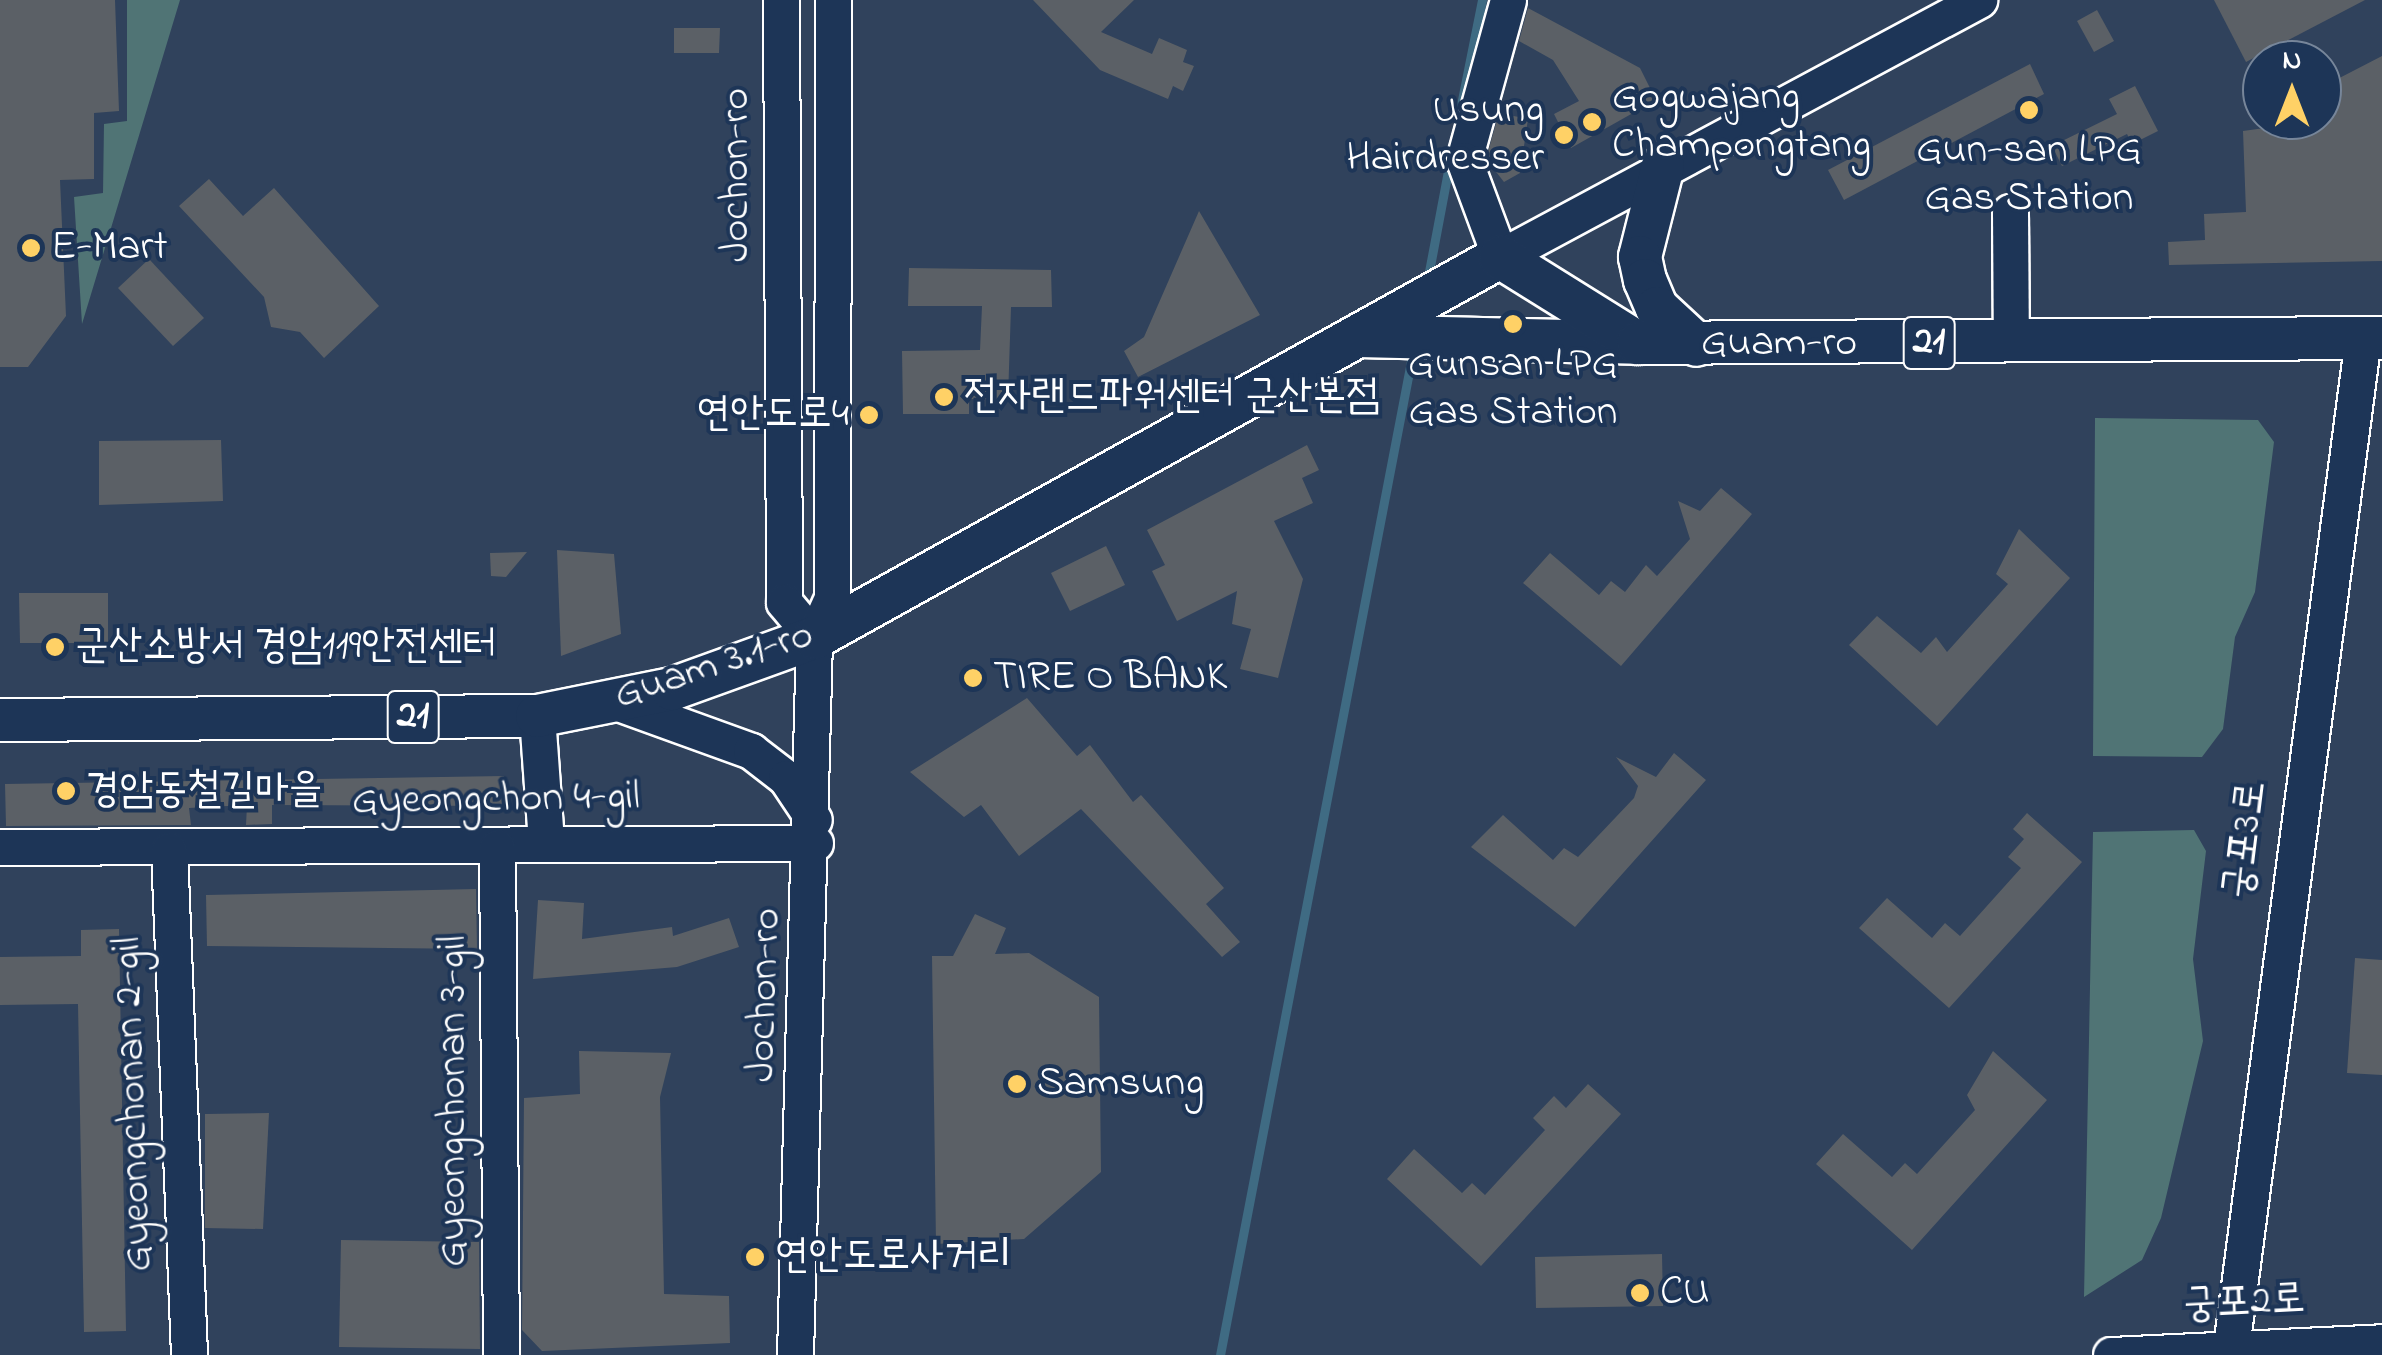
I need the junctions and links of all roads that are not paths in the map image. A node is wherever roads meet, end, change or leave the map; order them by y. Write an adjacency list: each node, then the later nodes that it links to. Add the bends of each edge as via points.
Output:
1 (782, 0): 13 (street, Jochon-ro, via 784,602)
2 (832, 0): 13 (street, Jochon-ro, via 832,598)
3 (1508, 0): 7 (street, via 1464,160)
4 (1979, 0): 5 (street)
5 (1662, 166): 7 (street); 12 (main road, via 1640,258 1657,308)
6 (2010, 212): 10 (street)
7 (1494, 260): 8 (main road, 21); 11 (main road, Guam-ro)
8 (1353, 336): 11 (main road); 13 (main road, Guam 3.1-ro / 21)
9 (2372, 338): 10 (main road, Guam-ro / 21); 23 (street, 궁포3로)
10 (2011, 342): 12 (main road, Guam-ro / 21)
11 (1638, 343): 12 (main road, Guam-ro / 21)
12 (1697, 345)
13 (814, 638): 14 (main road, Guam 3.1-ro / 21); 17 (street, Jochon-ro)
14 (612, 701): 15 (main road, Guam 3.1-ro / 21); 17 (street, via 752,751 786,778)
15 (537, 716): 16 (main road, Guam 3.1-ro / 21); 18 (street)
16 (0, 720)
17 (814, 832): 18 (street, Gyeongchon 4-gil); 26 (street, Jochon-ro)
18 (546, 841): 19 (street, Gyeongchon 4-gil)
19 (497, 846): 21 (street, Gyeongchon 4-gil); 25 (street, Gyeongchonan 3-gil)
20 (0, 847): 21 (street, Gyeongchon 4-gil)
21 (169, 850): 24 (street, Gyeongchonan 2-gil)
22 (2382, 1342): 23 (street, 궁포2로)
23 (2230, 1349): 27 (street, 궁포2로)
24 (189, 1355)
25 (501, 1355)
26 (797, 1355)
27 (2110, 1355)

